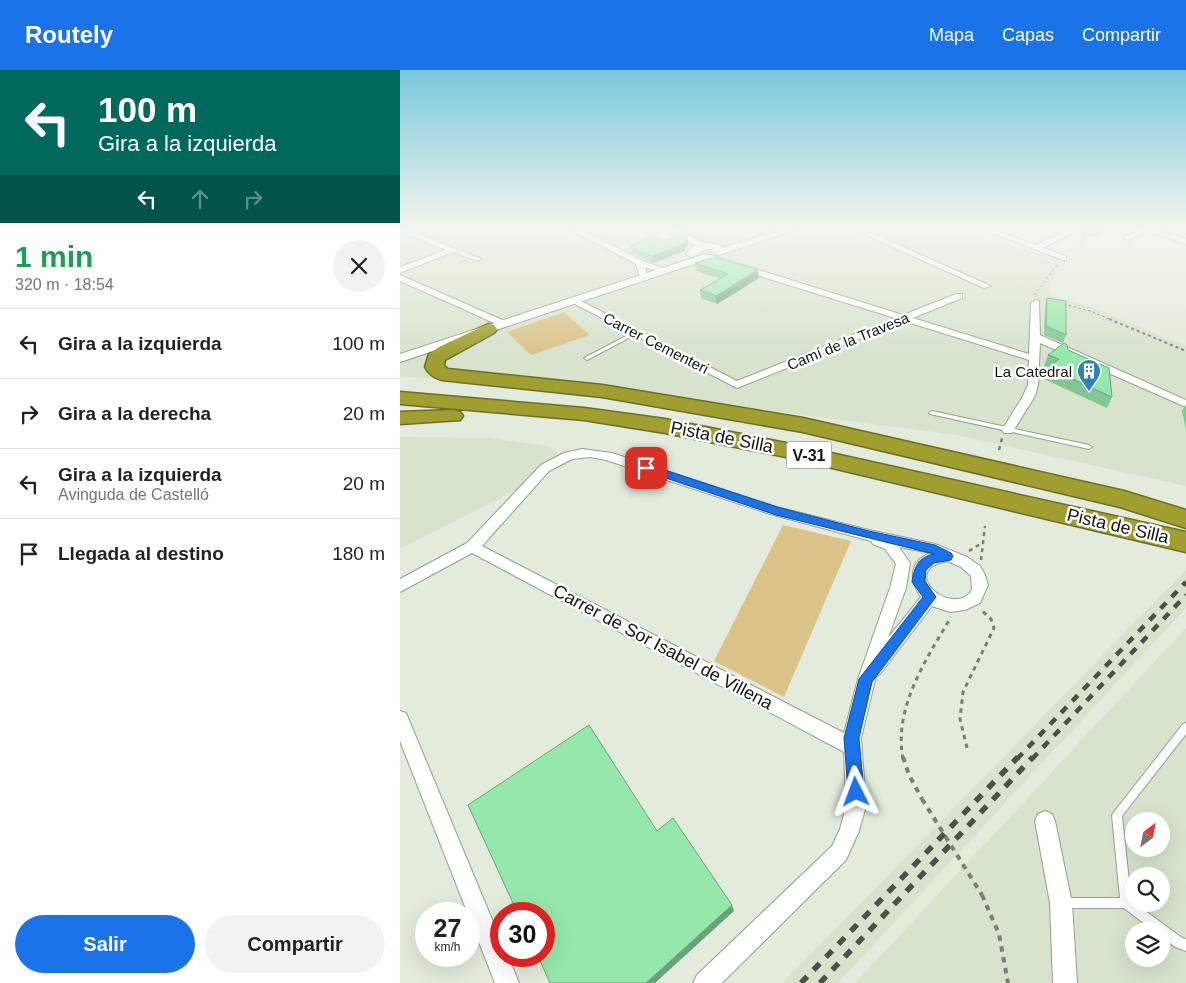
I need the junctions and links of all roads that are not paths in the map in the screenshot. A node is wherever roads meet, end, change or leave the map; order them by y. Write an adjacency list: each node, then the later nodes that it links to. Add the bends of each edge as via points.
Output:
1 (640, 271): 6 (street)
2 (656, 271): 6 (street)
3 (658, 271): 6 (street)
4 (753, 271): 12 (street)
5 (952, 271): 8 (street)
6 (640, 277): 10 (street)
7 (400, 278): 13 (street)
8 (987, 286)
9 (959, 296): 12 (street, Camí de la Travesa)
10 (574, 301): 13 (street); 14 (street, Carrer Cementeri)
11 (1034, 301): 15 (street)
12 (907, 318): 19 (street); 21 (street, Camí de la Travesa)
13 (496, 327): 16 (street); 30 (highway, via 445,351 436,358 434,367 442,374 602,391 803,425 1124,499)
14 (636, 333): 18 (lane); 21 (street, Carrer Cementeri)
15 (1035, 337): 19 (street); 25 (street)
16 (439, 346): 17 (street); 20 (street)
17 (400, 358)
18 (587, 358)
19 (1035, 359): 28 (street, via 1031,390)
20 (400, 364)
21 (738, 385)
22 (400, 386): 23 (highway, Pista de Silla / V-31)
23 (432, 394): 24 (highway, Pista de Silla / V-31); 30 (highway, Pista de Silla / V-31, via 593,402 684,415 796,435); 32 (highway, Pista de Silla / V-31, via 665,426 795,452)
24 (400, 398)
25 (1186, 404)
26 (932, 413): 28 (lane)
27 (400, 418): 32 (highway, via 446,416 576,424 1020,512 1120,537)
28 (1005, 434): 29 (lane)
29 (1089, 448)
30 (1186, 519)
31 (869, 535): 33 (street, via 776,511 587,451 563,458 545,468); 34 (street, via 935,549); 37 (street, via 890,546 903,562)
32 (1186, 542)
33 (472, 547): 36 (street); 42 (street, Carrer de Sor Isabel de Villena)
34 (947, 556): 35 (street, via 924,563 918,575); 38 (street, via 967,563 980,577 980,593 972,601 958,605 948,605)
35 (919, 582): 37 (street); 38 (street)
36 (400, 586)
37 (898, 588): 39 (street)
38 (930, 597): 39 (street)
39 (866, 679): 42 (street, via 852,738)
40 (400, 719): 49 (street)
41 (1186, 727): 44 (lane, via 1117,815)
42 (853, 747): 50 (street, via 856,806 838,853)
43 (1045, 821): 46 (street)
44 (1125, 892)
45 (1125, 902): 46 (lane)
46 (1061, 903): 51 (street)
47 (1139, 912): 48 (lane)
48 (1186, 945)
49 (507, 983)
50 (705, 983)
51 (1065, 983)

